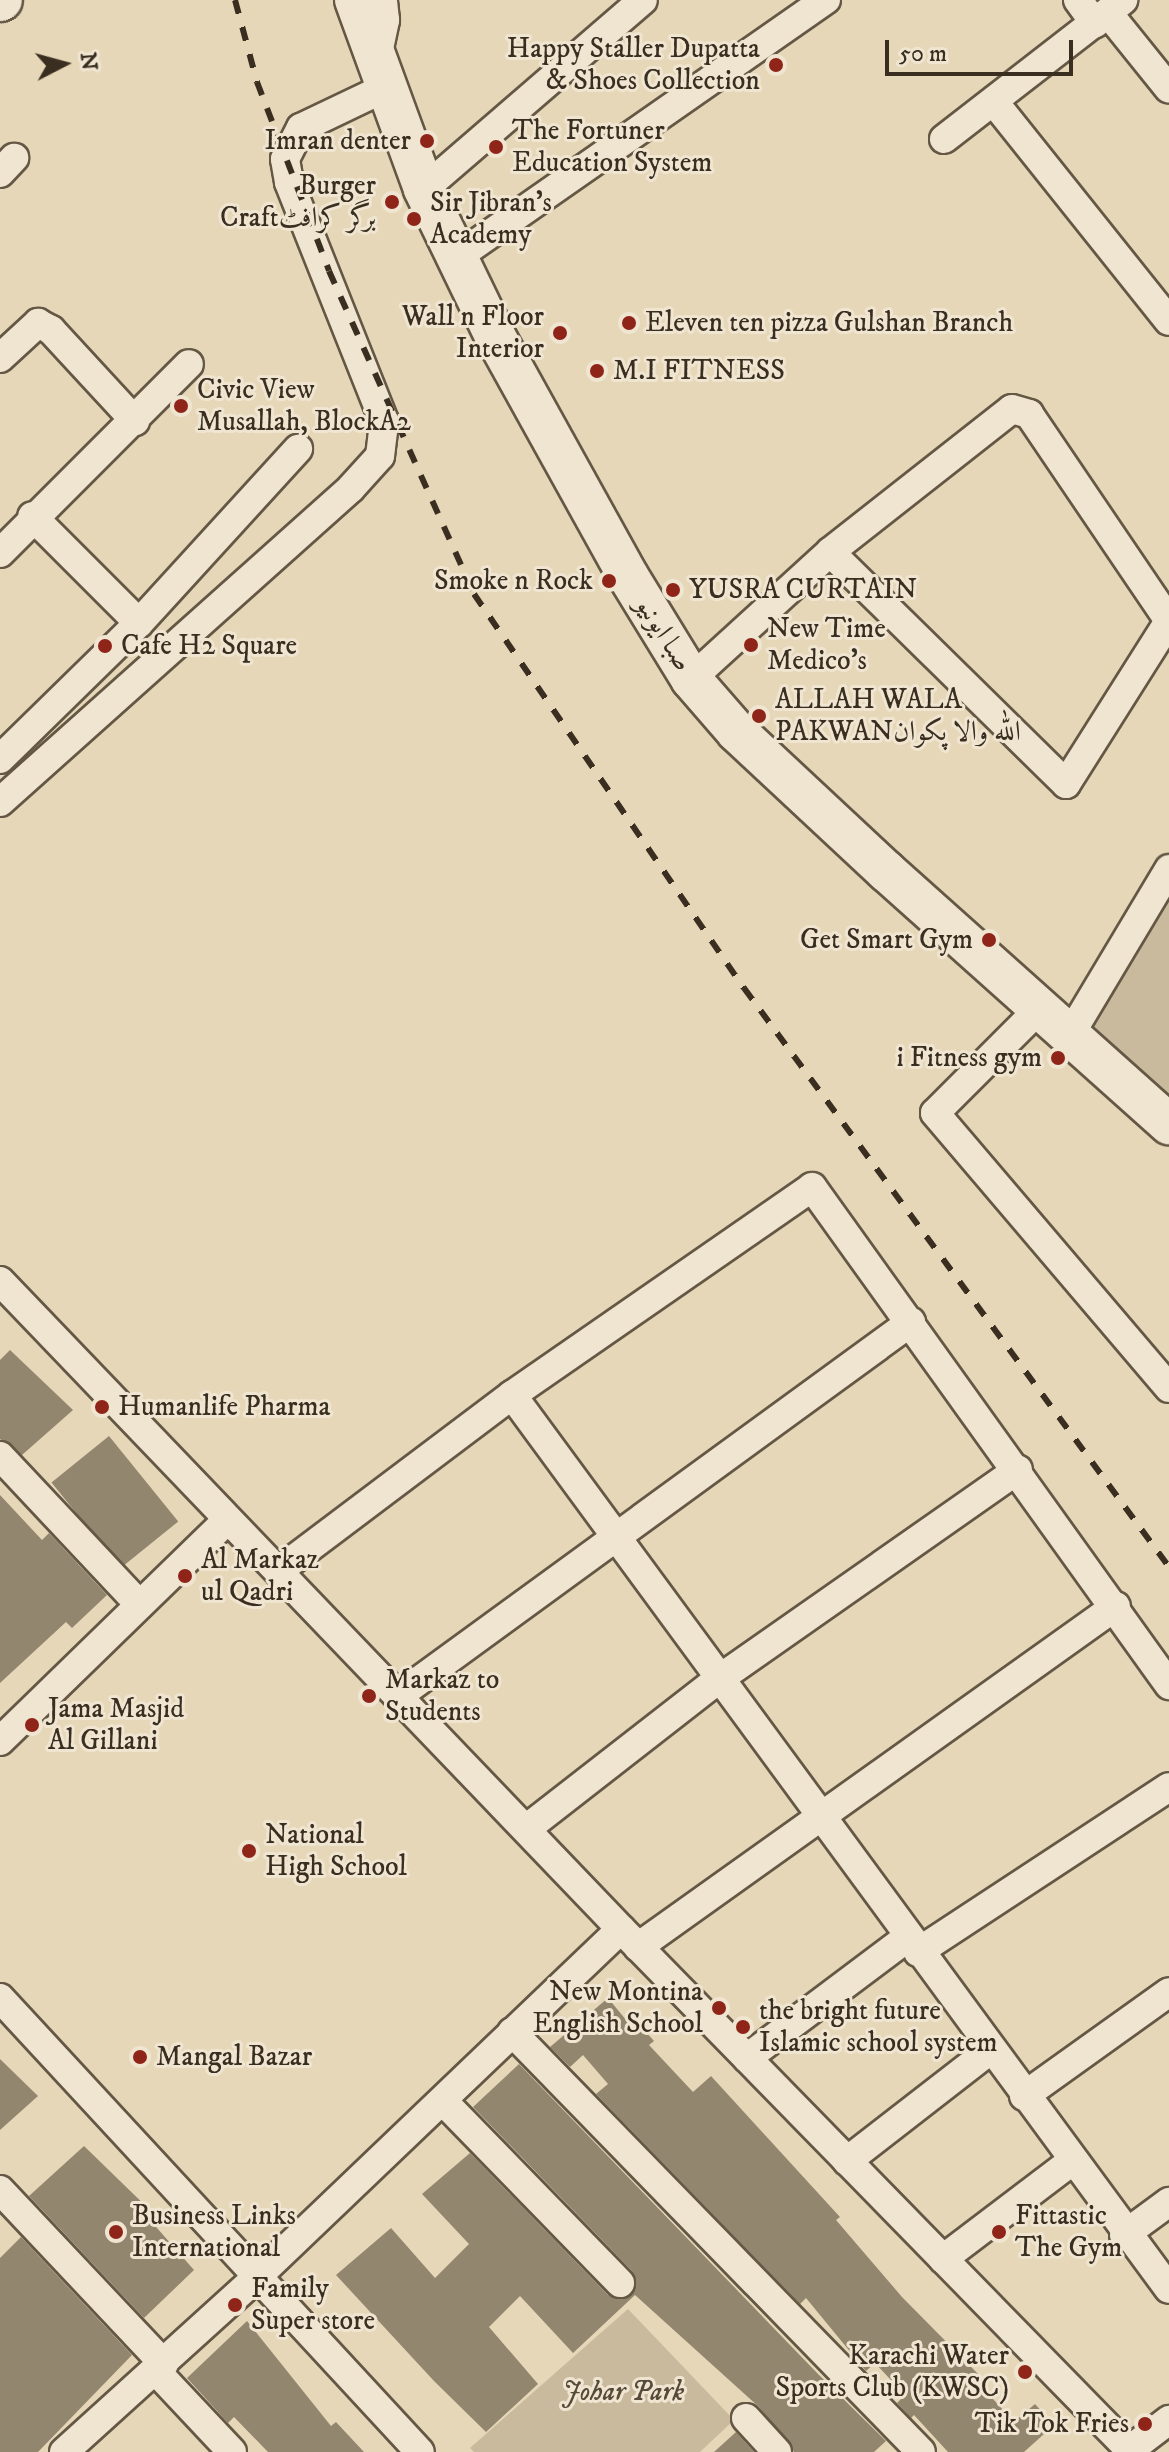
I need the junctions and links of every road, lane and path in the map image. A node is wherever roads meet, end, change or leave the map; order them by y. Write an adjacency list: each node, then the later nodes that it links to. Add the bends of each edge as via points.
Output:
1 (407, 0): 5 (street)
2 (643, 0): 11 (street)
3 (826, 0): 12 (street)
4 (1078, 0): 6 (street)
5 (374, 7): 7 (main road, صبا ایونیو)
6 (1109, 12): 8 (street); 9 (street)
7 (381, 76): 11 (main road, صبا ایونیو); 25 (street, via 301,128 285,159 289,182 384,421 380,456 351,488)
8 (1169, 89)
9 (994, 102): 10 (street); 13 (street)
10 (944, 139)
11 (424, 189): 12 (main road, صبا ایونیو)
12 (457, 257): 23 (main road, صبا ایونیو, via 562,458)
13 (1169, 321)
14 (0, 358): 16 (street, via 38,323)
15 (189, 364): 16 (street)
16 (135, 421): 18 (street)
17 (298, 449): 22 (street)
18 (32, 516): 20 (street); 22 (street)
19 (830, 552): 21 (street, via 1012,409 1021,410 1029,414); 21 (street, via 1066,784); 23 (street)
20 (0, 553)
21 (1169, 621)
22 (139, 623): 24 (street)
23 (691, 679): 27 (main road, صبا ایونیو, via 737,732)
24 (0, 759)
25 (0, 802)
26 (1169, 869): 28 (street)
27 (1037, 1011): 28 (main road, صبا ایونیو); 32 (street, via 935,1113)
28 (1071, 1033): 29 (main road, صبا ایونیو)
29 (1169, 1124)
30 (0, 1281): 36 (street)
31 (911, 1322): 33 (street, via 812,1187); 34 (street); 37 (street)
32 (1169, 1388)
33 (512, 1395): 37 (street); 38 (street)
34 (1018, 1470): 40 (street); 41 (street)
35 (5, 1472): 39 (street)
36 (227, 1520): 38 (street); 39 (street)
37 (615, 1537): 41 (street); 43 (street)
38 (281, 1569): 43 (street)
39 (140, 1605): 44 (street)
40 (1116, 1606): 42 (street); 46 (street)
41 (719, 1679): 46 (street); 47 (street)
42 (1169, 1685)
43 (398, 1696): 47 (street)
44 (0, 1741)
45 (1169, 1787): 49 (street)
46 (819, 1817): 48 (street); 49 (street)
47 (526, 1829): 48 (street)
48 (630, 1938): 52 (street); 54 (street)
49 (913, 1945): 53 (street); 54 (street)
50 (1169, 1992): 55 (street)
51 (0, 1998): 63 (street)
52 (512, 2032): 56 (street); 74 (street)
53 (990, 2050): 55 (street); 57 (street)
54 (747, 2058): 57 (street)
55 (1024, 2096): 58 (street)
56 (443, 2101): 63 (street); 64 (street)
57 (847, 2161): 62 (street)
58 (1071, 2162): 61 (street); 62 (street)
59 (0, 2190): 66 (street)
60 (1169, 2202): 61 (street)
61 (1124, 2235): 65 (street)
62 (943, 2259): 69 (street)
63 (258, 2276): 66 (street); 72 (street)
64 (620, 2283)
65 (1169, 2289)
66 (160, 2368): 70 (street); 71 (street)
67 (746, 2418): 73 (street)
68 (1169, 2420): 69 (street)
69 (1128, 2451)
70 (64, 2452)
71 (232, 2452)
72 (420, 2452)
73 (777, 2452)
74 (921, 2452)

